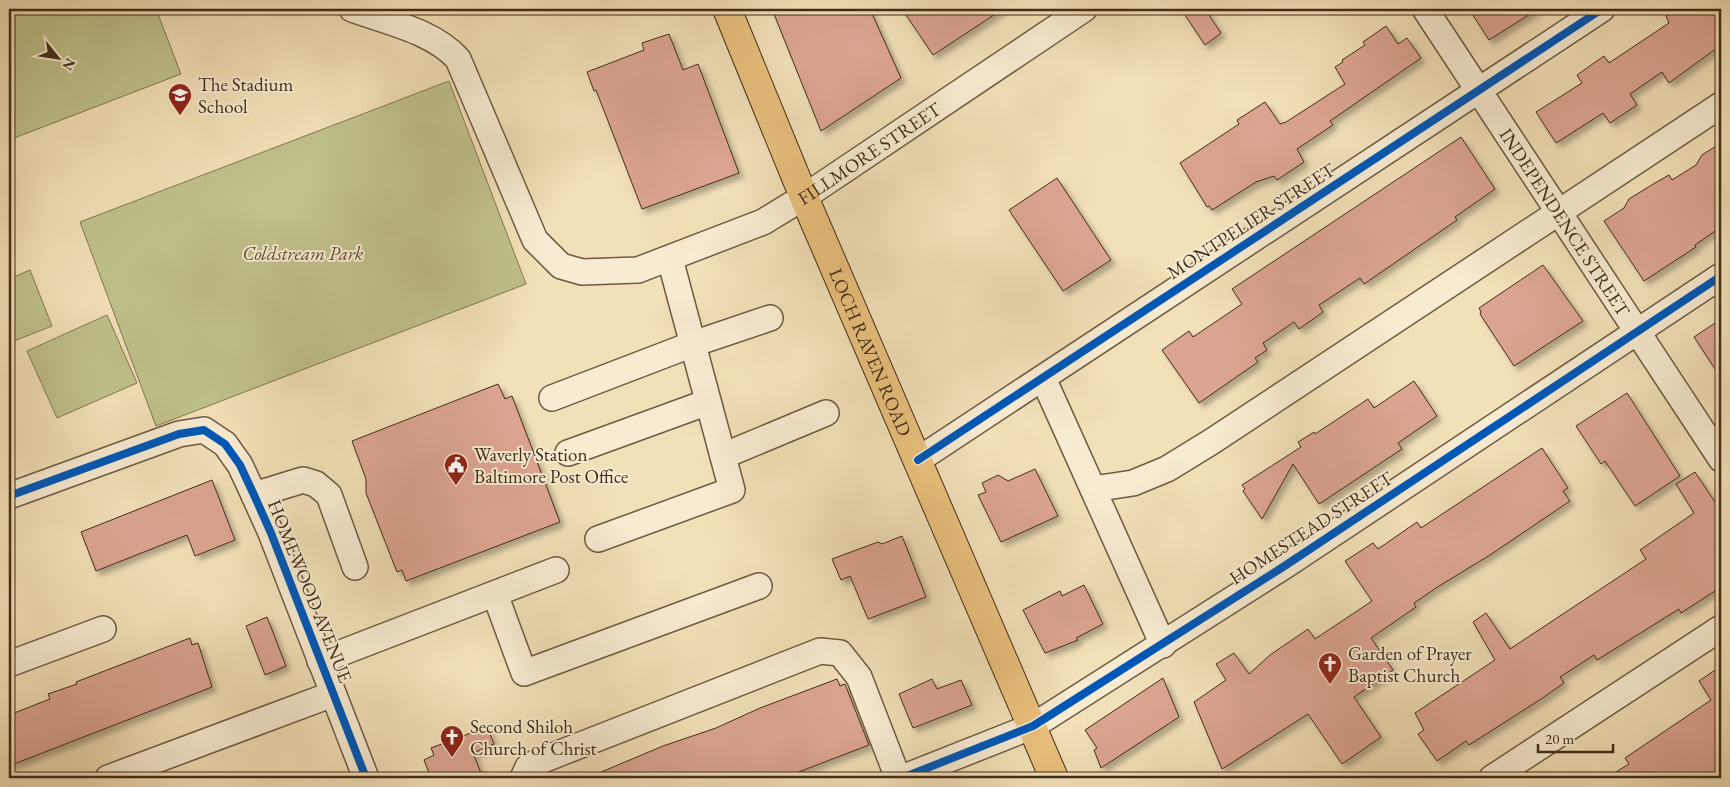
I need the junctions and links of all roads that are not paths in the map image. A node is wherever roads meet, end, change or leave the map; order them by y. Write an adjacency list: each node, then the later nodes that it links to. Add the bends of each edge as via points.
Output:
1 (352, 9): 10 (street, FILLMORE STREET, via 434,40 458,59 535,240 560,266 582,272 638,270)
2 (726, 9): 8 (main road, LOCH RAVEN ROAD)
3 (1084, 9): 8 (street, FILLMORE STREET)
4 (1425, 9): 6 (street, INDEPENDENCE STREET)
5 (1601, 9): 6 (street, MONTPELIER STREET)
6 (1478, 90): 9 (street, INDEPENDENCE STREET); 15 (street, MONTPELIER STREET)
7 (1721, 105): 9 (street)
8 (804, 197): 10 (street, FILLMORE STREET, via 763,222); 22 (main road, LOCH RAVEN ROAD)
9 (1558, 212): 13 (street, INDEPENDENCE STREET); 23 (street, via 1168,469 1133,483)
10 (670, 260): 14 (street)
11 (1721, 276): 13 (street, HOMESTEAD STREET)
12 (770, 318): 14 (street)
13 (1637, 332): 20 (street, INDEPENDENCE STREET); 33 (street, HOMESTEAD STREET)
14 (692, 344): 16 (street); 17 (street)
15 (1043, 378): 22 (street, MONTPELIER STREET); 23 (street)
16 (552, 398)
17 (708, 402): 19 (street); 21 (street)
18 (826, 413): 21 (street)
19 (568, 454)
20 (1720, 455)
21 (723, 456): 26 (street, via 732,490)
22 (918, 460): 37 (main road, LOCH RAVEN ROAD)
23 (1093, 489): 33 (street)
24 (254, 495): 25 (street, HOMEWOOD AVENUE, via 240,464 225,444 204,430 143,446); 27 (street, via 303,480 316,484 329,495); 34 (street, HOMEWOOD AVENUE)
25 (9, 496)
26 (598, 539)
27 (355, 567)
28 (556, 570): 30 (street)
29 (759, 586): 30 (street, via 524,673)
30 (495, 594): 34 (street)
31 (103, 628): 35 (street)
32 (1721, 628): 43 (street)
33 (1163, 645): 37 (street, HOMESTEAD STREET)
34 (320, 661): 36 (street, HOMEWOOD AVENUE)
35 (9, 664)
36 (333, 694): 38 (street); 39 (street, HOMEWOOD AVENUE)
37 (1033, 726): 41 (street, HOMESTEAD STREET); 42 (main road, LOCH RAVEN ROAD)
38 (108, 778)
39 (366, 778)
40 (523, 778): 41 (street, via 528,767 535,763 820,651 840,653 860,677)
41 (900, 778)
42 (1054, 778)
43 (1492, 778)

